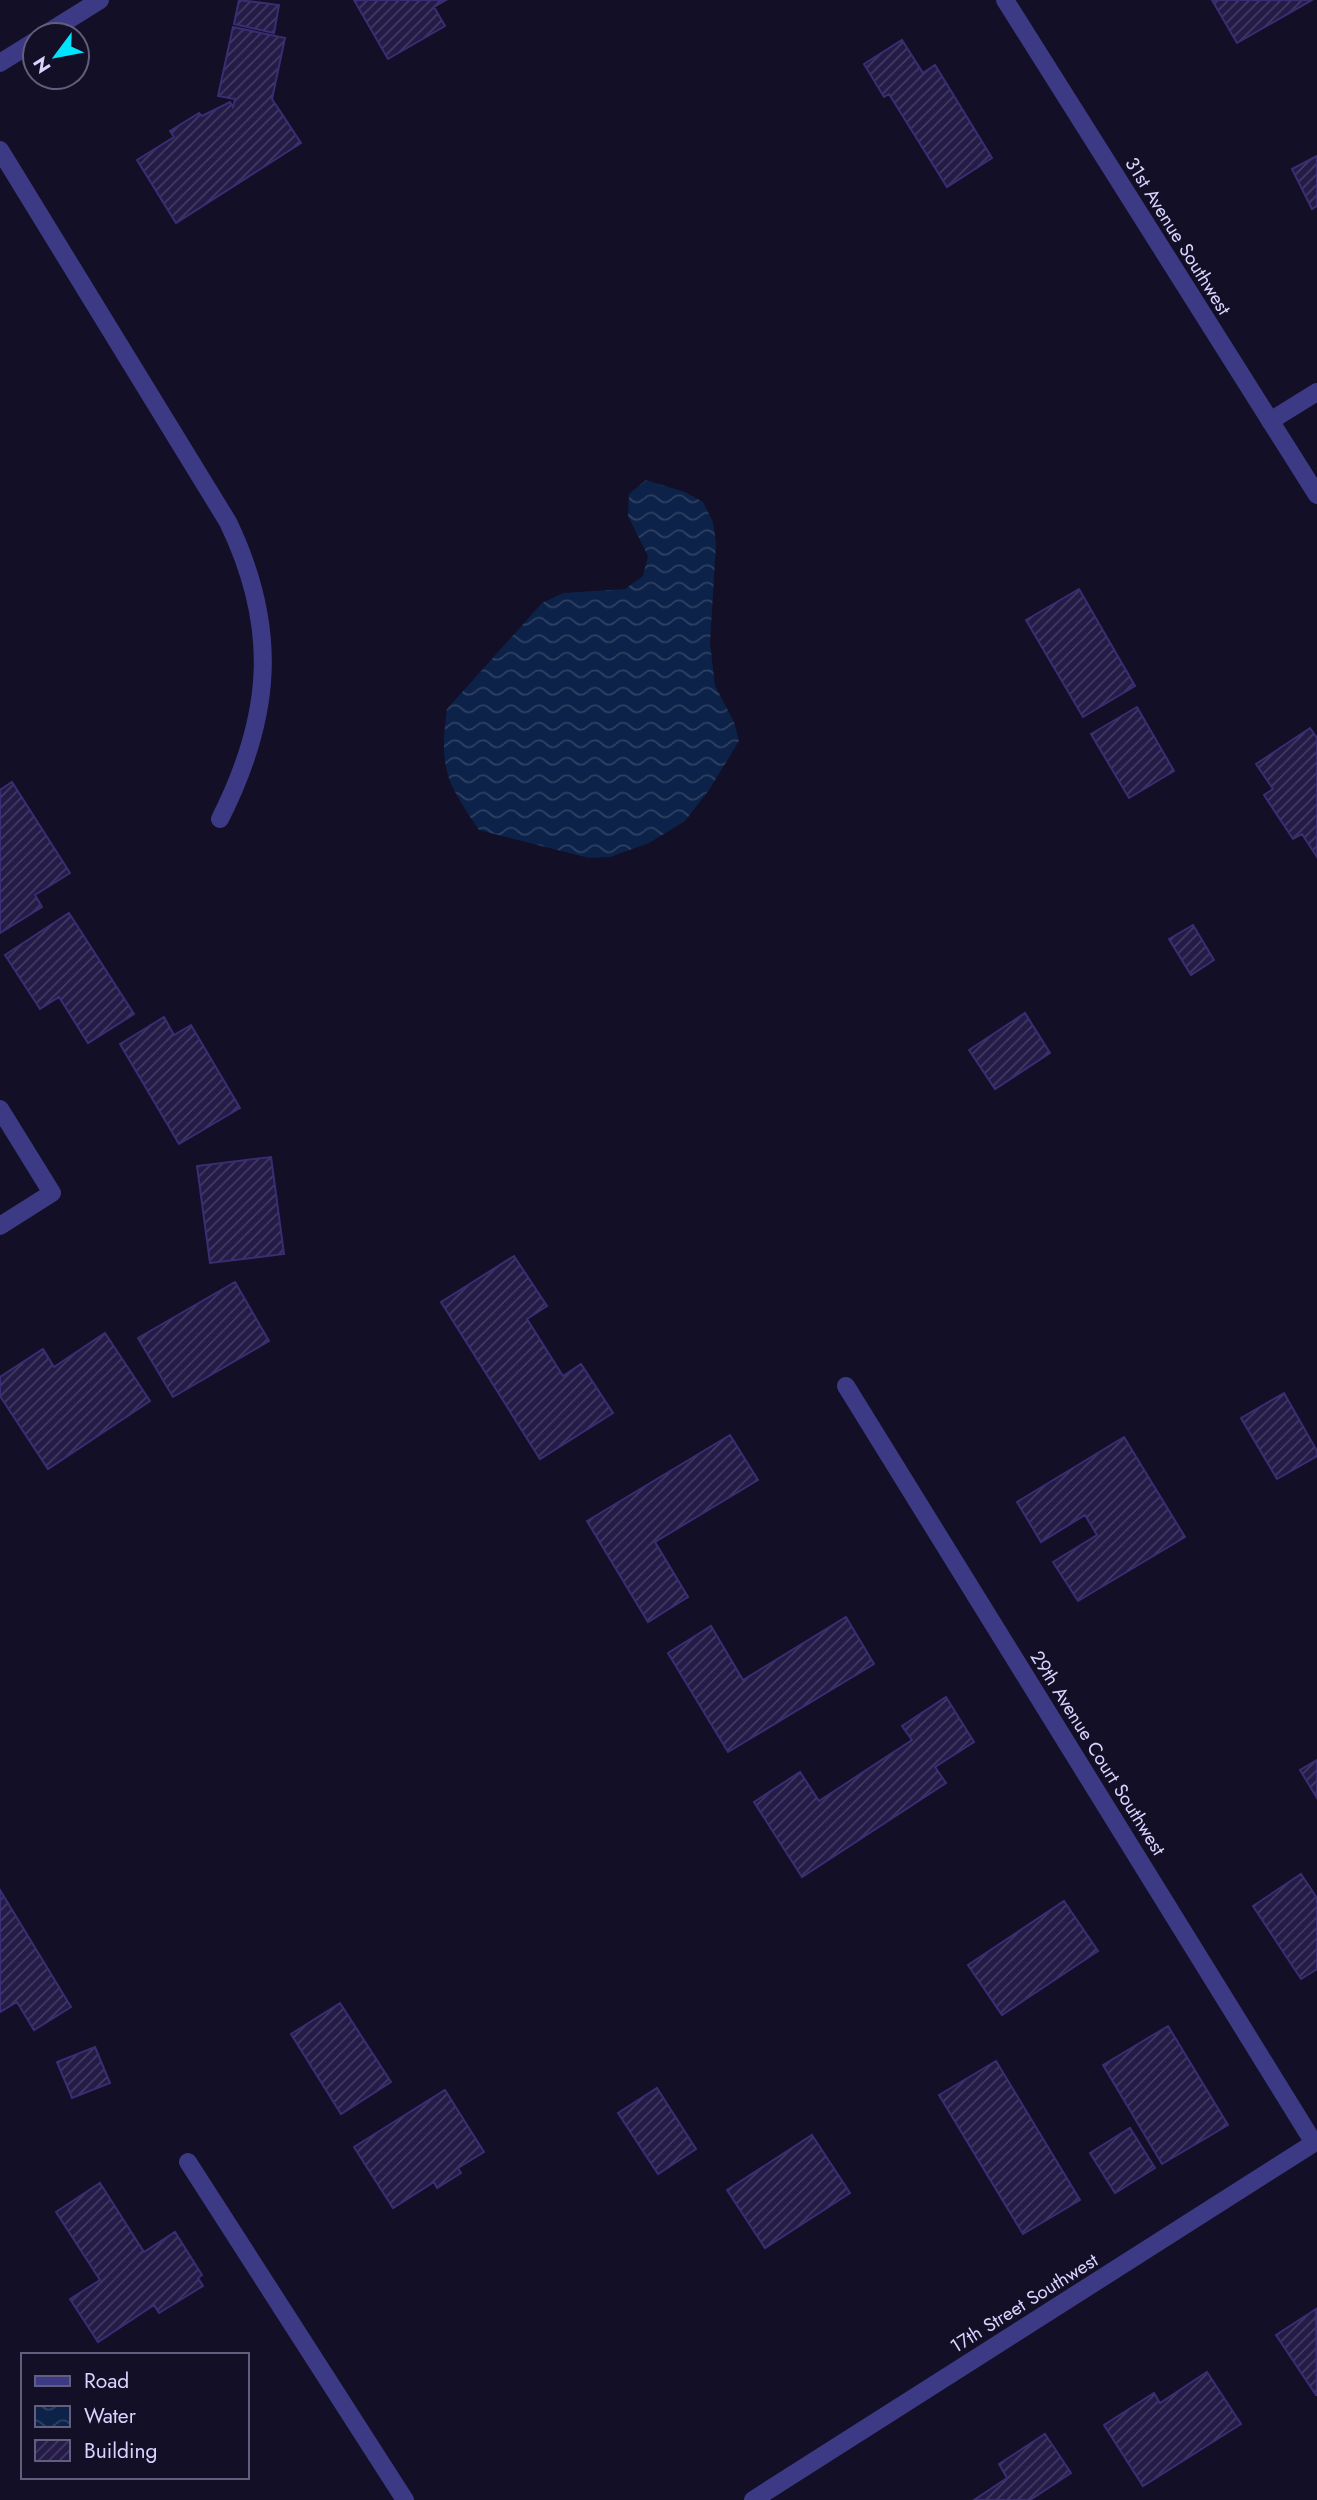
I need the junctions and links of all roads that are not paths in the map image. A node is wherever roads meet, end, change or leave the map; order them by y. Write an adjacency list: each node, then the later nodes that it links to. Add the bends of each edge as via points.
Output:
1 (100, 0): 3 (street)
2 (1004, 0): 8 (street, 31st Avenue Southwest)
3 (66, 21)
4 (21, 50): 5 (street)
5 (0, 63)
6 (0, 149): 10 (street, via 245,557 261,621 262,683 249,752)
7 (1317, 392): 8 (street)
8 (1270, 421): 9 (street, 31st Avenue Southwest)
9 (1317, 495)
10 (220, 819)
11 (0, 1109): 12 (street, via 52,1193)
12 (0, 1226)
13 (846, 1386): 14 (street, 29th Avenue Court Southwest)
14 (1316, 2142): 17 (street, 17th Street Southwest)
15 (188, 2162): 16 (street)
16 (405, 2500)
17 (753, 2500)

